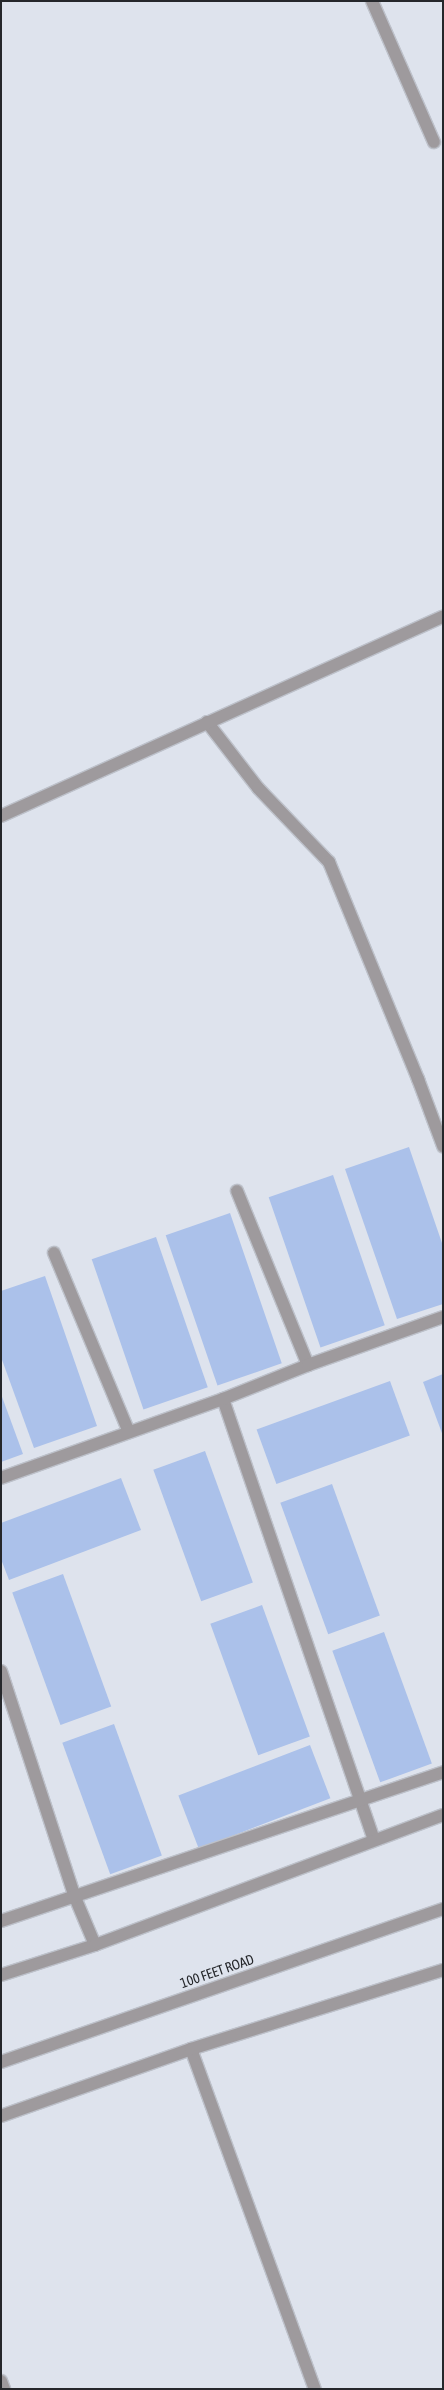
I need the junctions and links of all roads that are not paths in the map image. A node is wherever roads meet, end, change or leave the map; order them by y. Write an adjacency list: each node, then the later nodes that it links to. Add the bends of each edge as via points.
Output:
1 (372, 1): 2 (street)
2 (434, 142)
3 (443, 616): 4 (street)
4 (207, 722): 5 (street); 6 (street, via 258,788 329,862)
5 (1, 816)
6 (443, 1146)
7 (237, 1191): 10 (street)
8 (54, 1253): 12 (street)
9 (443, 1317): 10 (street)
10 (308, 1365): 11 (street)
11 (223, 1399): 12 (street); 16 (street)
12 (129, 1432): 13 (street)
13 (1, 1478)
14 (1, 1672): 19 (street)
15 (443, 1772): 16 (street)
16 (360, 1801): 18 (street); 19 (street)
17 (443, 1815): 18 (street)
18 (374, 1840): 22 (street)
19 (74, 1895): 21 (street); 22 (street)
20 (443, 1909): 26 (street, 100 FEET ROAD)
21 (1, 1921)
22 (95, 1945): 24 (street)
23 (443, 1970): 25 (street)
24 (1, 1975)
25 (191, 2049): 27 (street); 30 (street)
26 (1, 2062)
27 (1, 2116)
28 (1, 2381): 29 (street)
29 (4, 2389)
30 (315, 2389)

